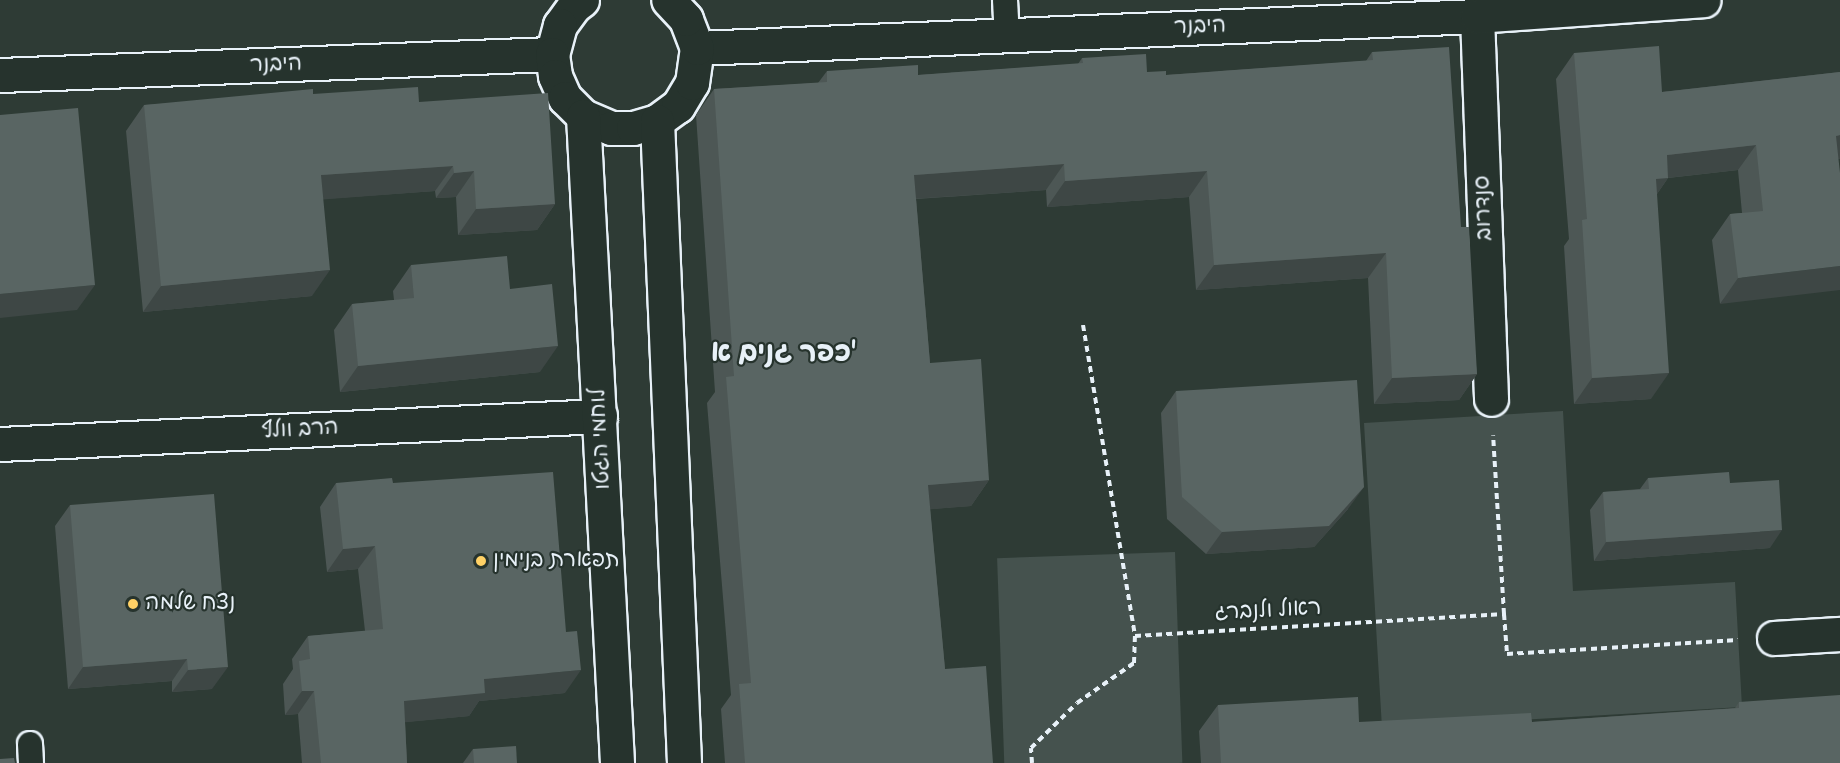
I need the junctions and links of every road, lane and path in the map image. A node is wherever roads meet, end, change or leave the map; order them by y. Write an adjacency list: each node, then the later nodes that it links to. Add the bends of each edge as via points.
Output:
1 (582, 0): 9 (street, via 560,24)
2 (668, 0): 8 (street, via 687,19)
3 (1005, 0): 7 (lane)
4 (1703, 0): 5 (street, היבנר)
5 (1645, 1): 6 (street, היבנר)
6 (1477, 16): 7 (street, היבנר); 14 (street, סנדרוב)
7 (1007, 35): 8 (street, היבנר)
8 (697, 48): 12 (street, via 692,83 678,106)
9 (552, 54): 10 (street, היבנר); 11 (street, via 555,76 565,98)
10 (0, 75)
11 (583, 116): 12 (street, via 611,128 633,128); 15 (street, לוחמי הגטו)
12 (657, 121): 22 (street)
13 (1083, 325): 19 (path)
14 (1491, 399): 17 (path)
15 (600, 416): 16 (street, הרב וולף); 21 (street, לוחמי הגטו)
16 (0, 444)
17 (1504, 614): 19 (path, ראול ולנברג); 20 (path, via 1507,654)
18 (1840, 634): 20 (street)
19 (1135, 636): 23 (path, via 1134,663 1077,703 1031,748)
20 (1774, 638)
21 (616, 763)
22 (684, 763)
23 (1032, 763)

